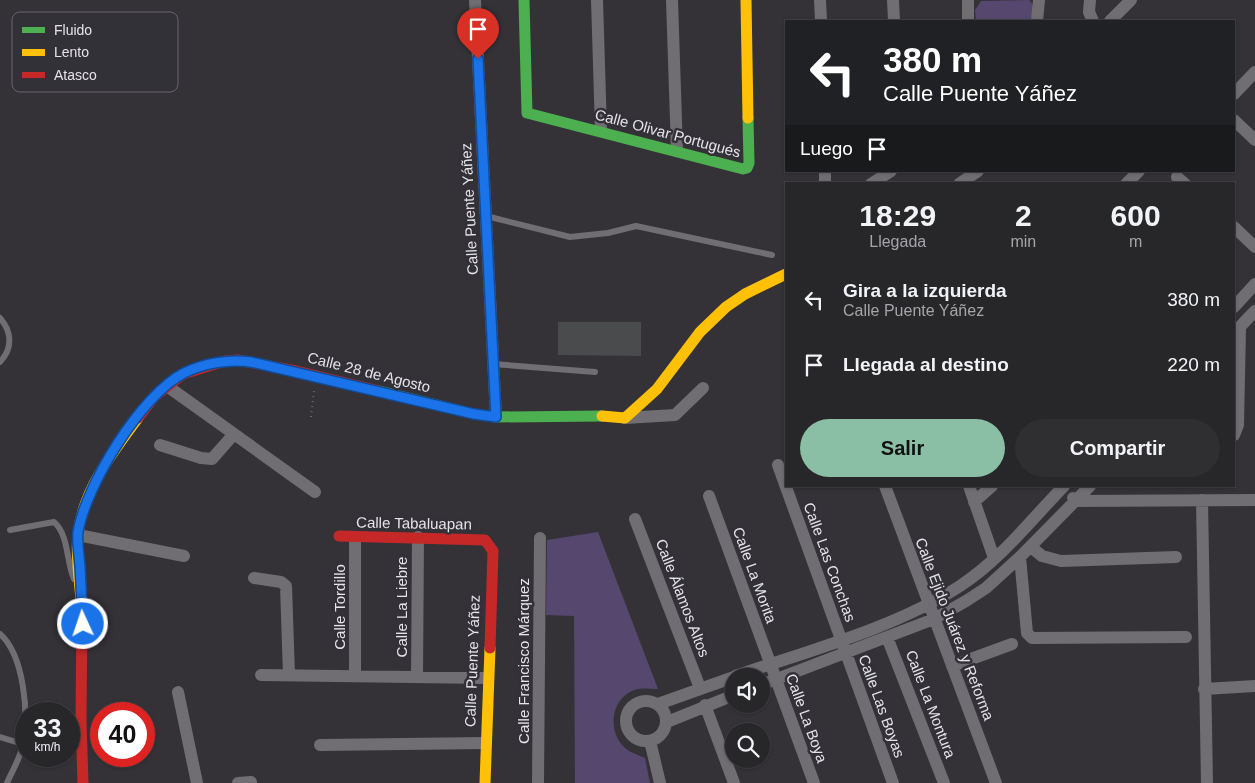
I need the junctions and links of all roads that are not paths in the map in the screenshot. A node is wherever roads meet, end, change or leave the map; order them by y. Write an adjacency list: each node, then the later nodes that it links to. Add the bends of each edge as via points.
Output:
1 (475, 0): 30 (street, Calle Puente Yáñez)
2 (524, 0): 21 (street, Calle Olivar Portugués, via 528,113)
3 (597, 0): 21 (street)
4 (672, 0): 23 (street)
5 (746, 0): 23 (street, Calle Olivar Portugués, via 750,163 743,169)
6 (820, 0): 12 (street)
7 (893, 0): 13 (street)
8 (968, 0): 14 (street)
9 (1039, 0): 15 (street)
10 (1090, 0): 16 (street, via 1089,12)
11 (1130, 0): 17 (street)
12 (821, 20)
13 (894, 20)
14 (968, 20)
15 (1037, 20)
16 (1093, 20)
17 (1111, 20)
18 (1255, 72): 19 (street)
19 (1235, 93)
20 (1235, 121): 22 (street)
21 (601, 130): 23 (street, Calle Olivar Portugués)
22 (1255, 140)
23 (676, 151)
24 (889, 172): 27 (street)
25 (977, 172): 28 (street)
26 (1138, 172): 29 (street)
27 (874, 182)
28 (962, 182)
29 (1128, 182)
30 (486, 216): 33 (lane, via 570,237 636,226); 41 (street, Calle Puente Yáñez)
31 (1235, 228): 32 (street)
32 (1255, 246)
33 (772, 255)
34 (785, 274): 46 (street, via 726,307 700,332 652,394)
35 (1255, 284): 36 (street)
36 (1235, 307)
37 (1255, 311): 39 (street)
38 (0, 318): 40 (lane, via 6,324 10,346)
39 (1237, 331): 47 (street, via 1238,425)
40 (0, 362)
41 (493, 364): 42 (lane); 45 (street, Calle Puente Yáñez)
42 (595, 372)
43 (166, 386): 45 (street, Calle 28 de Agosto, via 183,374 232,361 251,362); 48 (street); 66 (street, Calle 28 de Agosto, via 108,458 83,507)
44 (703, 388): 46 (street, via 675,416)
45 (496, 417): 46 (street, Calle 28 de Agosto)
46 (625, 418)
47 (1235, 432)
48 (234, 434): 49 (street, via 212,459); 58 (street)
49 (160, 445)
50 (778, 465): 51 (street, Calle Las Conchas)
51 (785, 485)
52 (786, 487): 84 (street, Calle Las Conchas)
53 (885, 487): 79 (street, Calle Ejido Juárez y Reforma)
54 (969, 487): 63 (street)
55 (991, 487): 63 (street)
56 (1063, 487): 62 (street); 76 (street)
57 (1089, 487): 62 (street)
58 (315, 492)
59 (709, 496): 87 (street, Calle La Morita)
60 (1202, 500): 61 (street); 62 (street); 100 (street)
61 (1255, 500)
62 (1076, 501): 72 (street)
63 (974, 502): 76 (street)
64 (635, 519): 99 (street, Calle Álamos Altos)
65 (10, 530): 78 (lane, via 54,522 61,528 70,570)
66 (78, 535): 73 (street); 78 (street, Calle 28 de Agosto)
67 (339, 536): 68 (street, Calle Tabaluapan)
68 (355, 537): 69 (street, Calle Tabaluapan); 92 (street, Calle Tordillo)
69 (418, 537): 71 (street, Calle Tabaluapan); 93 (street, Calle La Liebre)
70 (540, 538): 119 (street, Calle Francisco Márquez)
71 (488, 542): 94 (street, Calle Puente Yáñez, via 492,551)
72 (1031, 546): 74 (street); 75 (street, via 1042,556 1060,561)
73 (184, 556)
74 (1020, 557): 80 (street, via 986,588); 83 (street, via 1027,633 1032,638)
75 (1176, 557)
76 (994, 558): 79 (street, via 960,585)
77 (254, 578): 91 (street, via 281,582 286,586)
78 (81, 584): 115 (street, Calle 28 de Agosto)
79 (928, 604): 80 (street, Calle Ejido Juárez y Reforma); 84 (street)
80 (934, 619): 82 (street); 88 (street, Calle Ejido Juárez y Reforma)
81 (0, 634): 103 (lane, via 14,654)
82 (887, 637): 86 (street); 124 (street, Calle La Montura)
83 (1186, 637)
84 (840, 640): 86 (street, Calle Las Boyas); 87 (street)
85 (1012, 644): 88 (street)
86 (845, 653): 96 (street); 123 (street, Calle Las Boyas)
87 (770, 664): 89 (street); 96 (street, Calle La Boya)
88 (952, 666): 125 (street, Calle Ejido Juárez y Reforma)
89 (758, 668)
90 (261, 675): 91 (street)
91 (289, 675): 92 (street)
92 (355, 676): 93 (street)
93 (417, 677): 94 (street)
94 (487, 678): 110 (street, Calle Puente Yáñez)
95 (725, 679): 99 (street)
96 (776, 680): 97 (street); 122 (street, Calle La Boya)
97 (770, 682)
98 (1255, 686): 100 (street)
99 (700, 688): 104 (street)
100 (1204, 689): 126 (street)
101 (178, 692): 116 (street)
102 (725, 698): 105 (street)
103 (25, 702)
104 (658, 704): 106 (street); 109 (street, via 639,702 626,716 631,735 636,740)
105 (705, 705): 106 (street); 121 (street)
106 (667, 722): 109 (street, via 662,734)
107 (0, 737): 108 (lane)
108 (15, 741)
109 (650, 742): 120 (street)
110 (486, 743): 111 (street); 118 (street, Calle Puente Yáñez)
111 (320, 745)
112 (15, 765): 114 (lane)
113 (251, 782): 117 (street)
114 (7, 783)
115 (83, 783)
116 (198, 783)
117 (238, 783)
118 (485, 783)
119 (538, 783)
120 (660, 783)
121 (734, 783)
122 (814, 783)
123 (893, 783)
124 (944, 783)
125 (996, 783)
126 (1207, 783)

